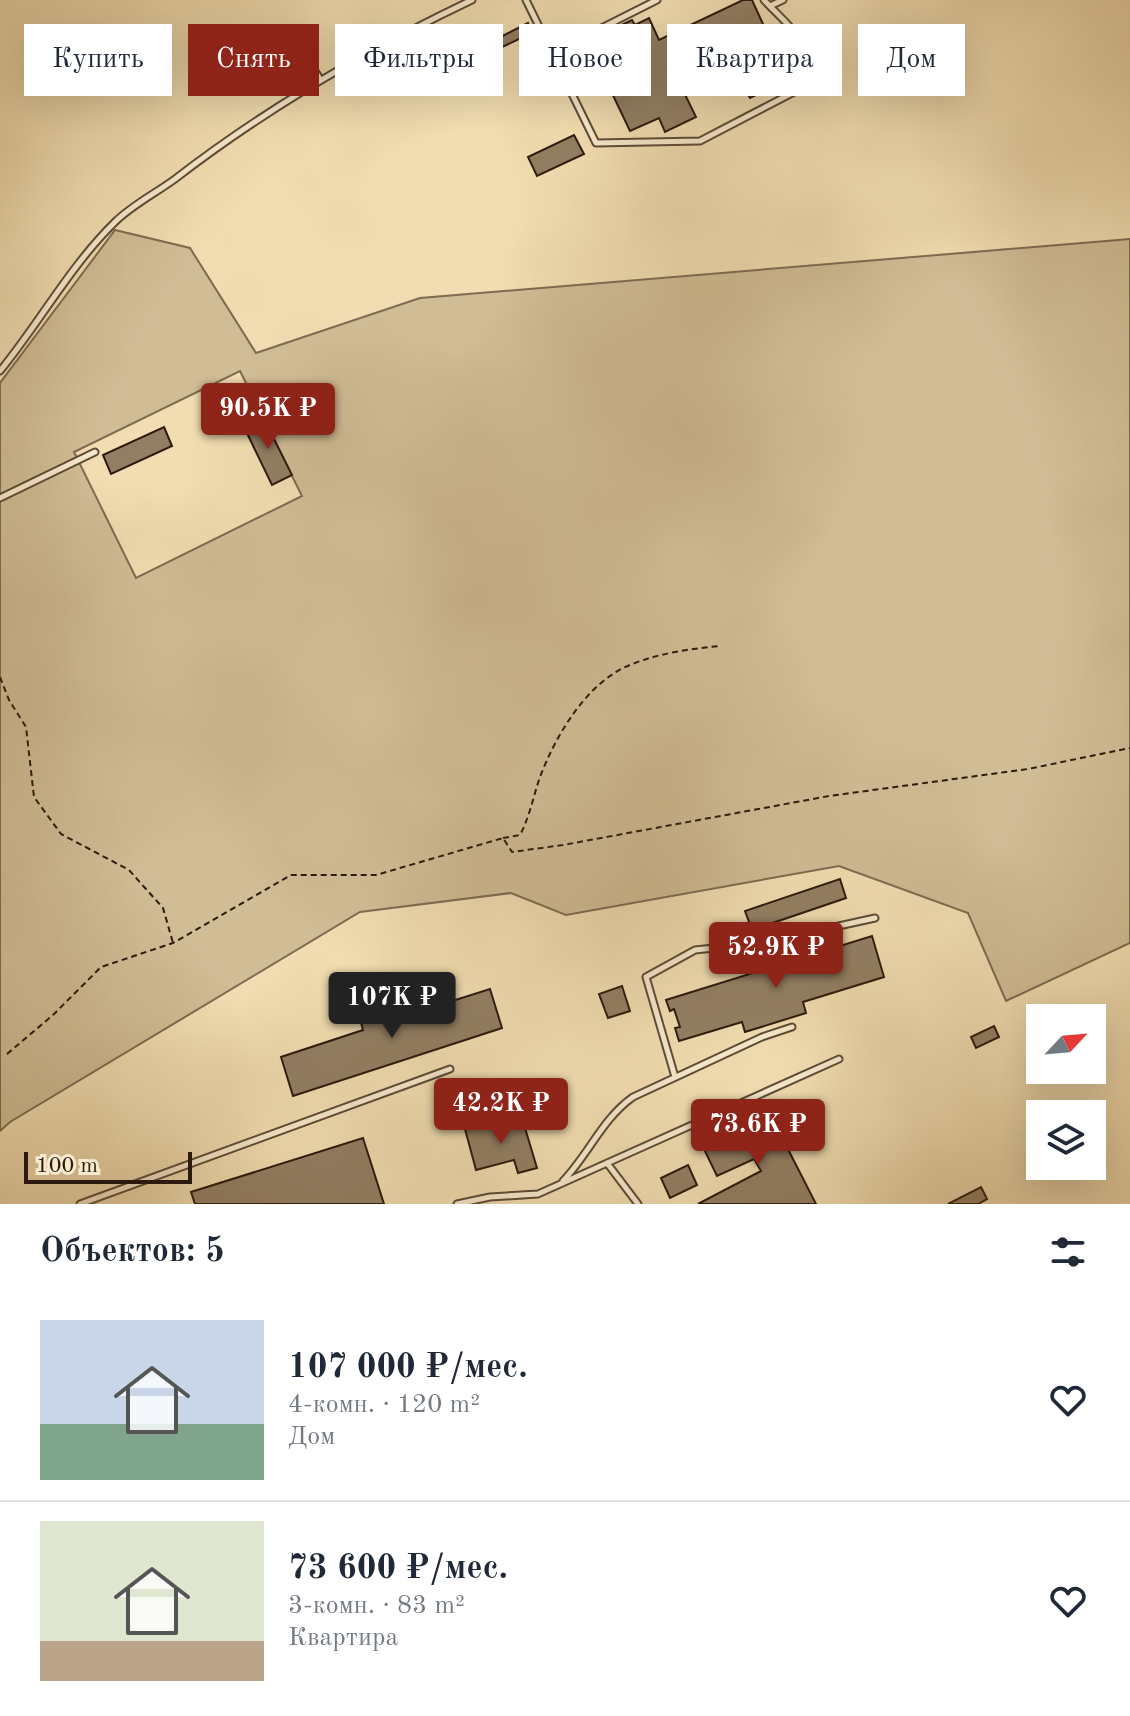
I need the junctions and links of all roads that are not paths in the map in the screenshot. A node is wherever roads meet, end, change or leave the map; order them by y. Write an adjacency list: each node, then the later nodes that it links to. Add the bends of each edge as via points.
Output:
1 (526, 0): 7 (lane)
2 (657, 0): 8 (lane)
3 (764, 0): 6 (lane)
4 (783, 0): 6 (lane)
5 (470, 1): 9 (lane)
6 (770, 6): 10 (lane, via 803,43 808,76 798,90 700,141 596,143)
7 (538, 24)
8 (609, 24)
9 (320, 79): 11 (lane, via 117,219 73,268)
10 (573, 96)
11 (0, 371)
12 (95, 452): 13 (lane)
13 (0, 498)
14 (875, 918): 18 (lane, via 761,943 695,950 646,977)
15 (792, 1027): 18 (lane)
16 (839, 1059): 19 (lane)
17 (450, 1069): 21 (lane)
18 (675, 1077): 20 (lane, via 621,1105)
19 (607, 1163): 20 (lane); 23 (lane)
20 (559, 1184): 22 (lane, via 538,1194)
21 (80, 1204)
22 (457, 1204)
23 (638, 1204)

